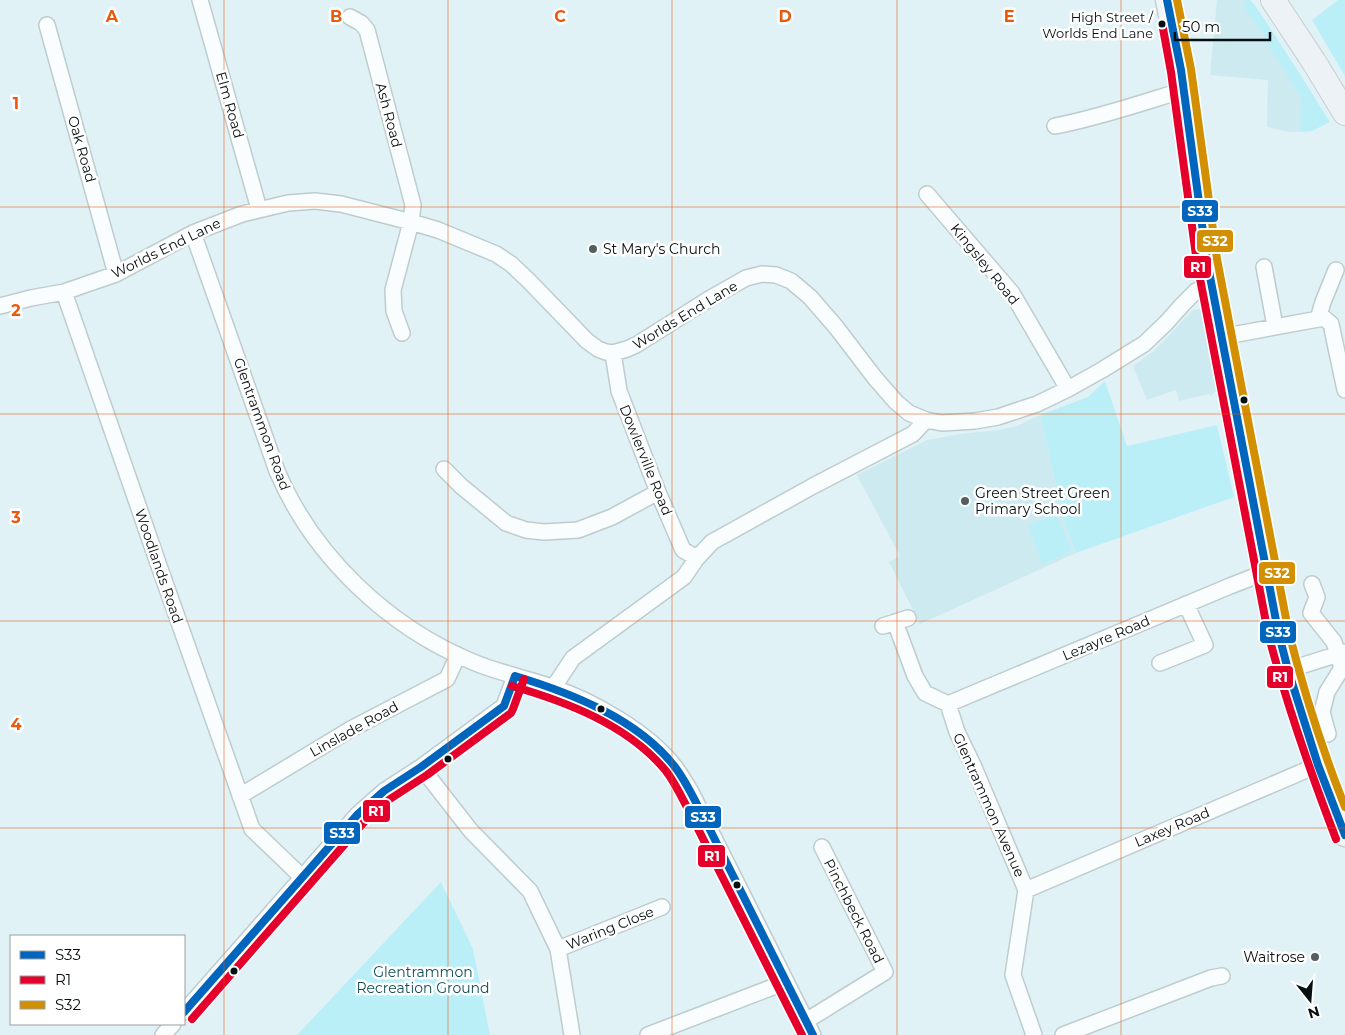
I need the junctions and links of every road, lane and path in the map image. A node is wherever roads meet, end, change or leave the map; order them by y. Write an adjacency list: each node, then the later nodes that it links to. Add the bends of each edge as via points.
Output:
1 (200, 0): 10 (street, Elm Road)
2 (1167, 0): 6 (main road)
3 (1274, 0): 7 (highway)
4 (350, 17): 11 (street, Ash Road, via 367,30 413,205)
5 (47, 25): 15 (street, Oak Road)
6 (1184, 90): 8 (street); 16 (main road)
7 (1345, 113)
8 (1055, 126)
9 (927, 194): 24 (street, Kingsley Road, via 1012,293)
10 (260, 209): 11 (street, Worlds End Lane, via 315,201 355,207); 12 (street, Worlds End Lane)
11 (412, 222): 21 (street, Ash Road, via 394,290 394,311); 23 (street, Worlds End Lane, via 502,258 593,346)
12 (193, 233): 15 (street, Worlds End Lane); 35 (street, Glentrammon Road, via 290,500 326,552 348,576 406,626)
13 (1264, 266): 20 (street)
14 (1336, 270): 19 (street)
15 (116, 274): 17 (street, Worlds End Lane)
16 (1211, 286): 22 (main road); 24 (street, Worlds End Lane, via 1190,295 1144,344)
17 (64, 292): 18 (street, Worlds End Lane); 44 (street, Woodlands Road)
18 (0, 306)
19 (1318, 319): 20 (street); 25 (street, via 1324,318 1331,324)
20 (1276, 326): 22 (street)
21 (402, 333)
22 (1221, 337): 30 (main road)
23 (613, 353): 26 (street, Worlds End Lane, via 636,345 746,278 776,275 791,281 810,297 896,402 909,413); 28 (street, Dowlerville Road, via 619,391)
24 (1068, 389): 26 (street, Worlds End Lane, via 998,417 942,423)
25 (1345, 390)
26 (926, 420): 29 (street, via 913,434 712,542)
27 (444, 469): 28 (street, via 506,522 526,530 544,532 592,526)
28 (658, 492): 29 (street, Dowlerville Road, via 682,550)
29 (697, 558): 39 (street, via 684,577 573,658)
30 (1266, 572): 32 (street, Lezayre Road); 37 (main road)
31 (1312, 584): 34 (street, via 1317,598 1311,613)
32 (1186, 604): 36 (street, via 1205,645); 40 (street, Lezayre Road)
33 (895, 622): 40 (street, via 915,676 925,693)
34 (1341, 653): 37 (street); 41 (street, via 1342,668 1327,692 1322,712)
35 (458, 655): 38 (street, Glentrammon Road); 44 (street, Linslade Road, via 447,678 352,729)
36 (1160, 663)
37 (1288, 670): 42 (main road)
38 (515, 676): 39 (street, Glentrammon Road); 43 (street, via 504,706)
39 (554, 688): 52 (street, Glentrammon Road, via 618,718 675,766)
40 (948, 704): 48 (street, Glentrammon Avenue, via 957,732)
41 (1328, 734)
42 (1318, 765): 45 (main road); 48 (street, Laxey Road)
43 (421, 767): 47 (street, via 384,791 358,814); 50 (street, via 471,831 530,892)
44 (240, 796): 47 (street, Woodlands Road, via 252,829)
45 (1345, 835)
46 (822, 847): 54 (street, Pinchbeck Road, via 886,972)
47 (302, 878): 53 (street)
48 (1026, 890): 60 (street, Glentrammon Avenue, via 1013,975)
49 (662, 907): 50 (street, Waring Close)
50 (558, 950): 57 (street)
51 (1213, 974): 61 (street)
52 (786, 982): 54 (street, Glentrammon Road); 58 (street)
53 (185, 1011)
54 (806, 1021): 59 (street, Glentrammon Road)
55 (172, 1025): 56 (street)
56 (163, 1035)
57 (572, 1035)
58 (648, 1035)
59 (813, 1035)
60 (1034, 1035)
61 (1063, 1035)

